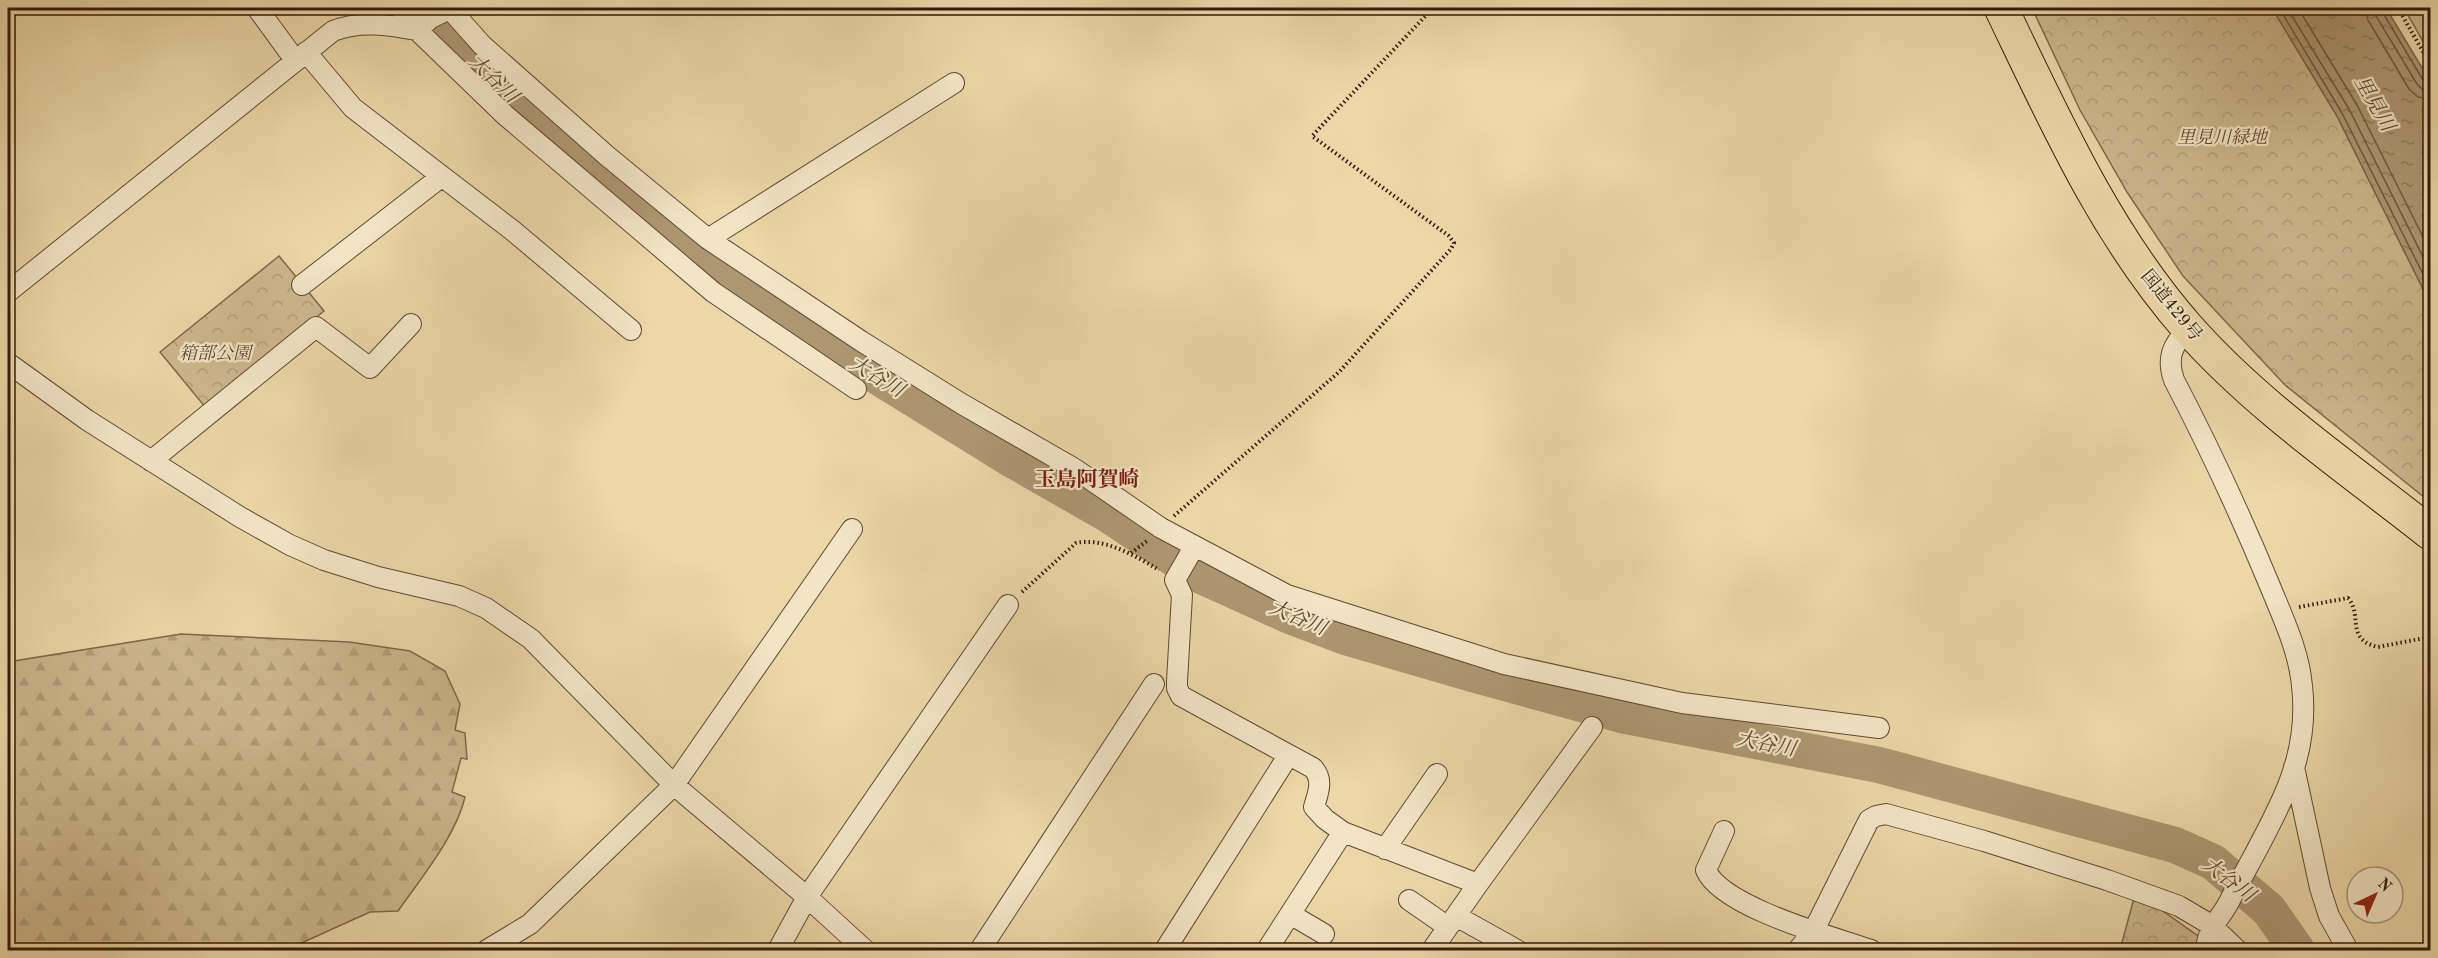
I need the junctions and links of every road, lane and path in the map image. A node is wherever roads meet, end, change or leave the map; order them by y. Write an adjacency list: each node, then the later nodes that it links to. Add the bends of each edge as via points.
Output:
1 (257, 8): 8 (street)
2 (400, 8): 7 (street)
3 (450, 8): 7 (street); 12 (street, via 491,53)
4 (1433, 8): 21 (path, via 1312,136 1449,236 1454,243 1451,249 1339,372)
5 (2001, 8): 16 (highway, 国道429号, via 2103,207 2134,257)
6 (2397, 8): 9 (path)
7 (417, 30): 8 (street, via 349,25 333,31); 19 (street, via 505,115 713,292)
8 (300, 56): 11 (street, via 353,108); 14 (street)
9 (2430, 64)
10 (954, 83): 12 (street)
11 (441, 177): 13 (street); 17 (street, via 512,230)
12 (708, 239): 21 (street, via 861,341 1075,469)
13 (302, 285)
14 (8, 292)
15 (411, 324): 20 (street, via 370,368 316,327)
16 (2188, 328): 23 (highway, 国道429号, via 2264,401); 35 (street, via 2170,355 2169,366 2252,543 2296,652 2304,719)
17 (631, 330)
18 (8, 363): 20 (street)
19 (856, 389)
20 (151, 461): 37 (street, via 240,517 324,560 459,596 486,608 531,639)
21 (1161, 528): 24 (street)
22 (852, 529): 37 (street)
23 (2430, 533)
24 (1194, 547): 27 (street); 33 (street, via 1287,596 1504,664 1682,703)
25 (1137, 549): 26 (path)
26 (1131, 553): 27 (path); 28 (path, via 1097,542 1076,543)
27 (1175, 580): 34 (street, via 1182,595 1177,681 1181,696)
28 (1008, 605): 42 (street)
29 (2297, 613): 30 (path, via 2297,607 2348,598 2353,603 2357,632 2370,646)
30 (2430, 637)
31 (1154, 684): 52 (street)
32 (1592, 727): 41 (street)
33 (1879, 728)
34 (1287, 756): 39 (street, via 1319,775 1314,807); 53 (street)
35 (2295, 767): 46 (street, via 2227,906); 61 (street, via 2320,888 2329,916)
36 (1437, 774): 40 (street)
37 (674, 784): 42 (street); 49 (street, via 530,924)
38 (1724, 831): 47 (street, via 1706,870 1708,876 1752,908)
39 (1343, 832): 40 (street); 44 (street)
40 (1385, 849): 41 (street)
41 (1478, 884): 45 (street)
42 (807, 897): 50 (street); 51 (street)
43 (1409, 900): 45 (street)
44 (1290, 914): 48 (street); 54 (street)
45 (1452, 921): 55 (street); 56 (street)
46 (2211, 926): 47 (street, via 2178,906 2107,880 1886,814 1869,820); 59 (street); 60 (street)
47 (1814, 930): 57 (street); 58 (street)
48 (1324, 934)
49 (487, 951)
50 (778, 951)
51 (865, 951)
52 (981, 951)
53 (1165, 951)
54 (1267, 951)
55 (1432, 951)
56 (1517, 951)
57 (1798, 951)
58 (1871, 951)
59 (2206, 951)
60 (2237, 951)
61 (2348, 951)

